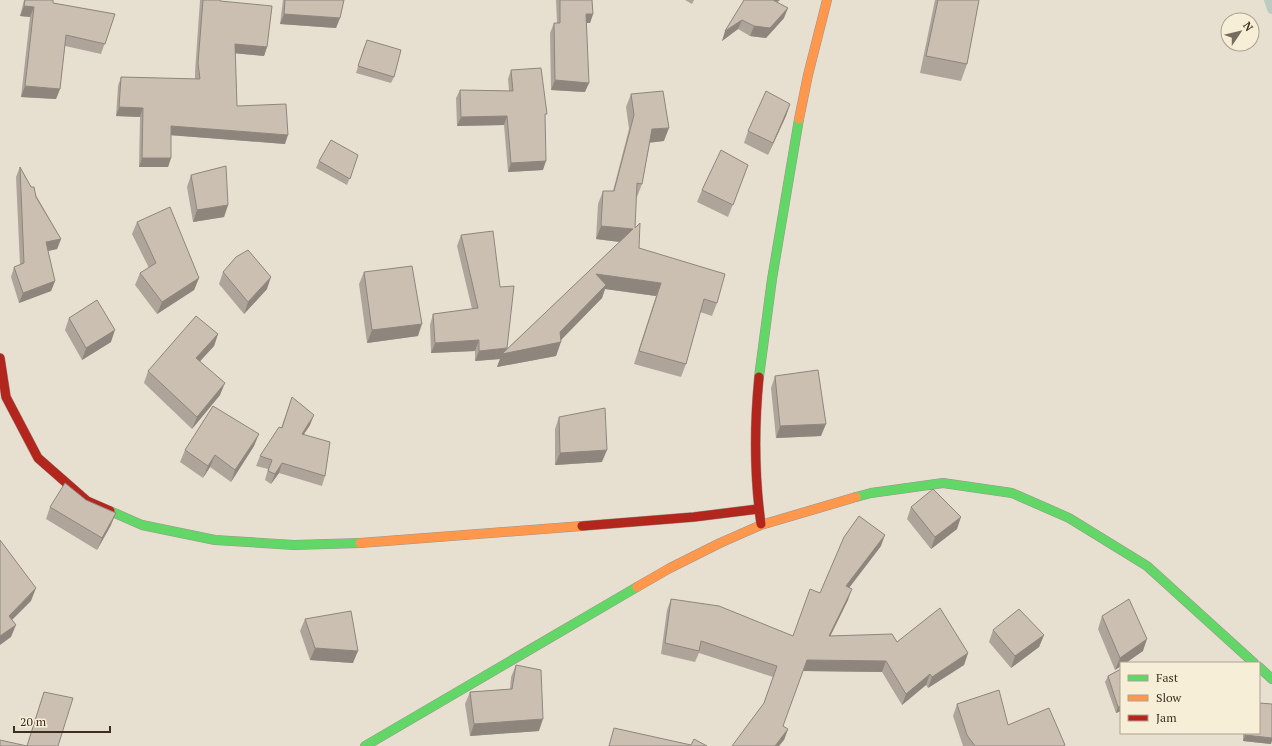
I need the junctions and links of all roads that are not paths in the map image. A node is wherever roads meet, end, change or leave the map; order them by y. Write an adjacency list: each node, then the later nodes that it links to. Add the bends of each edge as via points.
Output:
1 (827, 0): 3 (street, via 803,99 788,178 761,357 756,420)
2 (0, 358): 3 (street, via 6,397 38,458 87,501 142,525 215,540 294,545 378,542 694,517)
3 (758, 508): 4 (street)
4 (761, 525): 5 (street, via 872,493 936,484 1012,493 1069,518 1147,566); 8 (street, via 670,568)
5 (1253, 662)
6 (1260, 668): 7 (street)
7 (1272, 679)
8 (365, 746)

